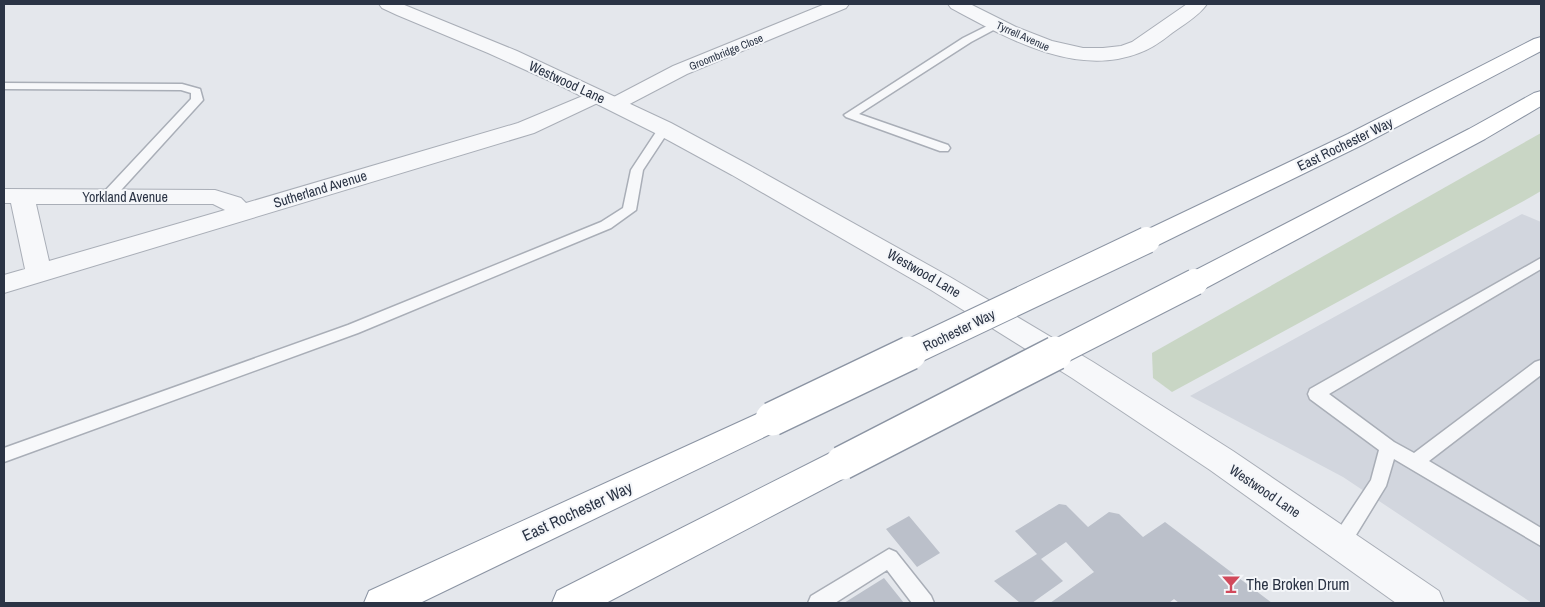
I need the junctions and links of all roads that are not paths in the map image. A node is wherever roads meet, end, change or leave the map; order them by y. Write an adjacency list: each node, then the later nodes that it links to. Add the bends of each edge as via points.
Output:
1 (388, 4): 9 (street, Westwood Lane)
2 (840, 4): 9 (street, Groombridge Close)
3 (957, 4): 5 (street, Tyrrell Avenue)
4 (1198, 4): 5 (street, Tyrrell Avenue, via 1138,47 1115,54 1084,55 1054,50)
5 (997, 24): 11 (lane, via 850,115)
6 (1541, 43): 15 (highway, East Rochester Way, via 1356,139)
7 (4, 86): 13 (lane, via 182,87 196,91 197,100)
8 (1541, 97): 27 (highway, bridge, via 1195,282)
9 (606, 100): 10 (street, Westwood Lane); 14 (street, Sutherland Avenue, via 580,106 526,128)
10 (664, 129): 22 (lane, via 637,170 629,210 606,225 353,329); 25 (street, Westwood Lane, via 990,312 1152,415)
11 (944, 148)
12 (13, 196): 13 (street, Yorkland Avenue); 17 (street)
13 (107, 197): 14 (street, Yorkland Avenue, via 215,197 232,203)
14 (242, 213): 17 (street, Sutherland Avenue)
15 (1147, 240): 20 (highway, Rochester Way, bridge)
16 (1541, 263): 21 (lane, via 1316,394)
17 (39, 274): 18 (street, Sutherland Avenue)
18 (4, 284)
19 (1541, 366): 23 (lane)
20 (772, 419): 26 (highway, East Rochester Way)
21 (1388, 447): 23 (lane); 25 (lane, via 1380,481)
22 (4, 455)
23 (1417, 461): 24 (lane)
24 (1541, 538)
25 (1341, 542): 30 (street, Westwood Lane)
26 (382, 603)
27 (570, 603)
28 (818, 603): 29 (lane, via 890,558)
29 (924, 603)
30 (1426, 603)

